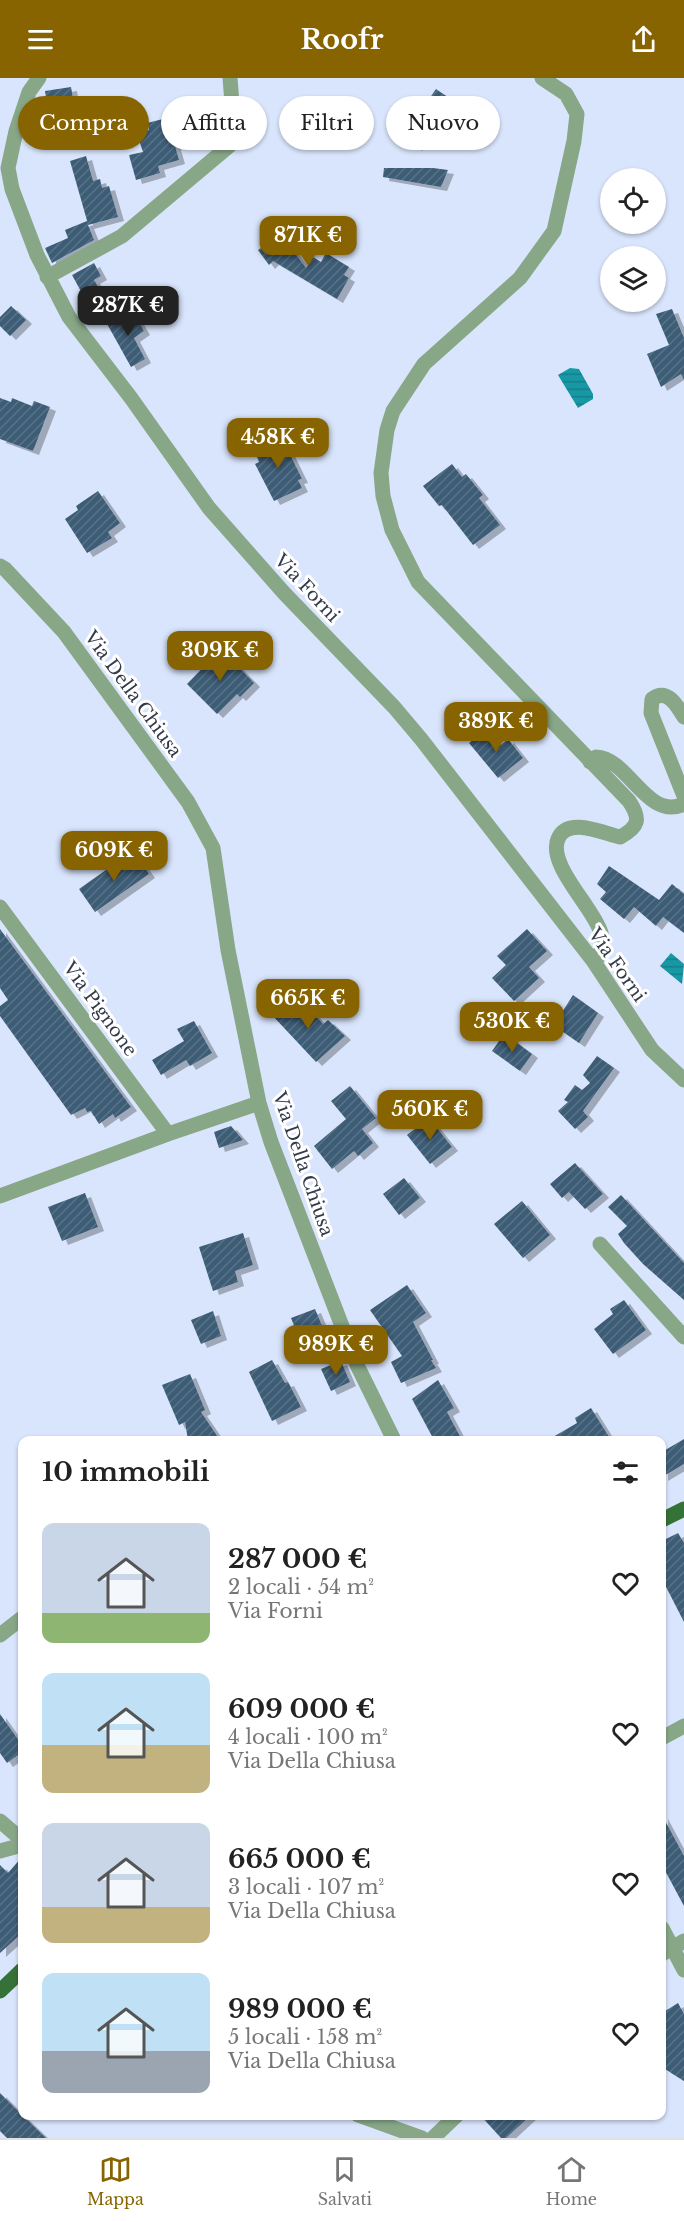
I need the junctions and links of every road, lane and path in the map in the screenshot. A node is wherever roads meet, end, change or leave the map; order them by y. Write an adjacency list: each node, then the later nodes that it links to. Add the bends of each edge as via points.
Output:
1 (39, 78): 4 (street, Via Forni, via 29,92 8,168 12,189)
2 (230, 78): 4 (street, via 235,141 122,236)
3 (543, 78): 7 (street, via 566,94 577,114 554,231 520,278 424,364 393,411 381,473 382,496 392,530 418,582)
4 (47, 277): 11 (street, Via Forni, via 69,317 209,508 394,707)
5 (0, 566): 13 (street, Via Della Chiusa, via 64,632 188,802 213,848 228,950)
6 (684, 717): 8 (street, via 665,695 652,699 651,713)
7 (590, 762): 9 (street, via 596,757 607,758 662,805 675,807); 11 (street, via 629,801 637,819 636,826 620,837 573,827 561,833 557,841 556,855 600,929 602,950)
8 (684, 796)
9 (684, 801)
10 (0, 907): 14 (street, Via Pignone)
11 (594, 962): 12 (street, Via Forni, via 652,1050)
12 (684, 1080)
13 (259, 1103): 14 (street); 18 (street, Via Della Chiusa, via 357,1365)
14 (168, 1134): 15 (street)
15 (0, 1196)
16 (600, 1244): 17 (street)
17 (684, 1337)
18 (392, 1436)
19 (683, 1512): 20 (main road)
20 (666, 1518)
21 (18, 1621): 22 (street)
22 (0, 1635)
23 (684, 1726): 24 (street)
24 (666, 1736)
25 (0, 1821): 26 (street)
26 (18, 1838)
27 (18, 1844): 28 (street)
28 (0, 1851)
29 (673, 1948): 30 (street)
30 (684, 1970)
31 (18, 1974): 32 (main road)
32 (0, 1991)
33 (372, 2120): 35 (street)
34 (452, 2120): 36 (street)
35 (422, 2138)
36 (433, 2138)

